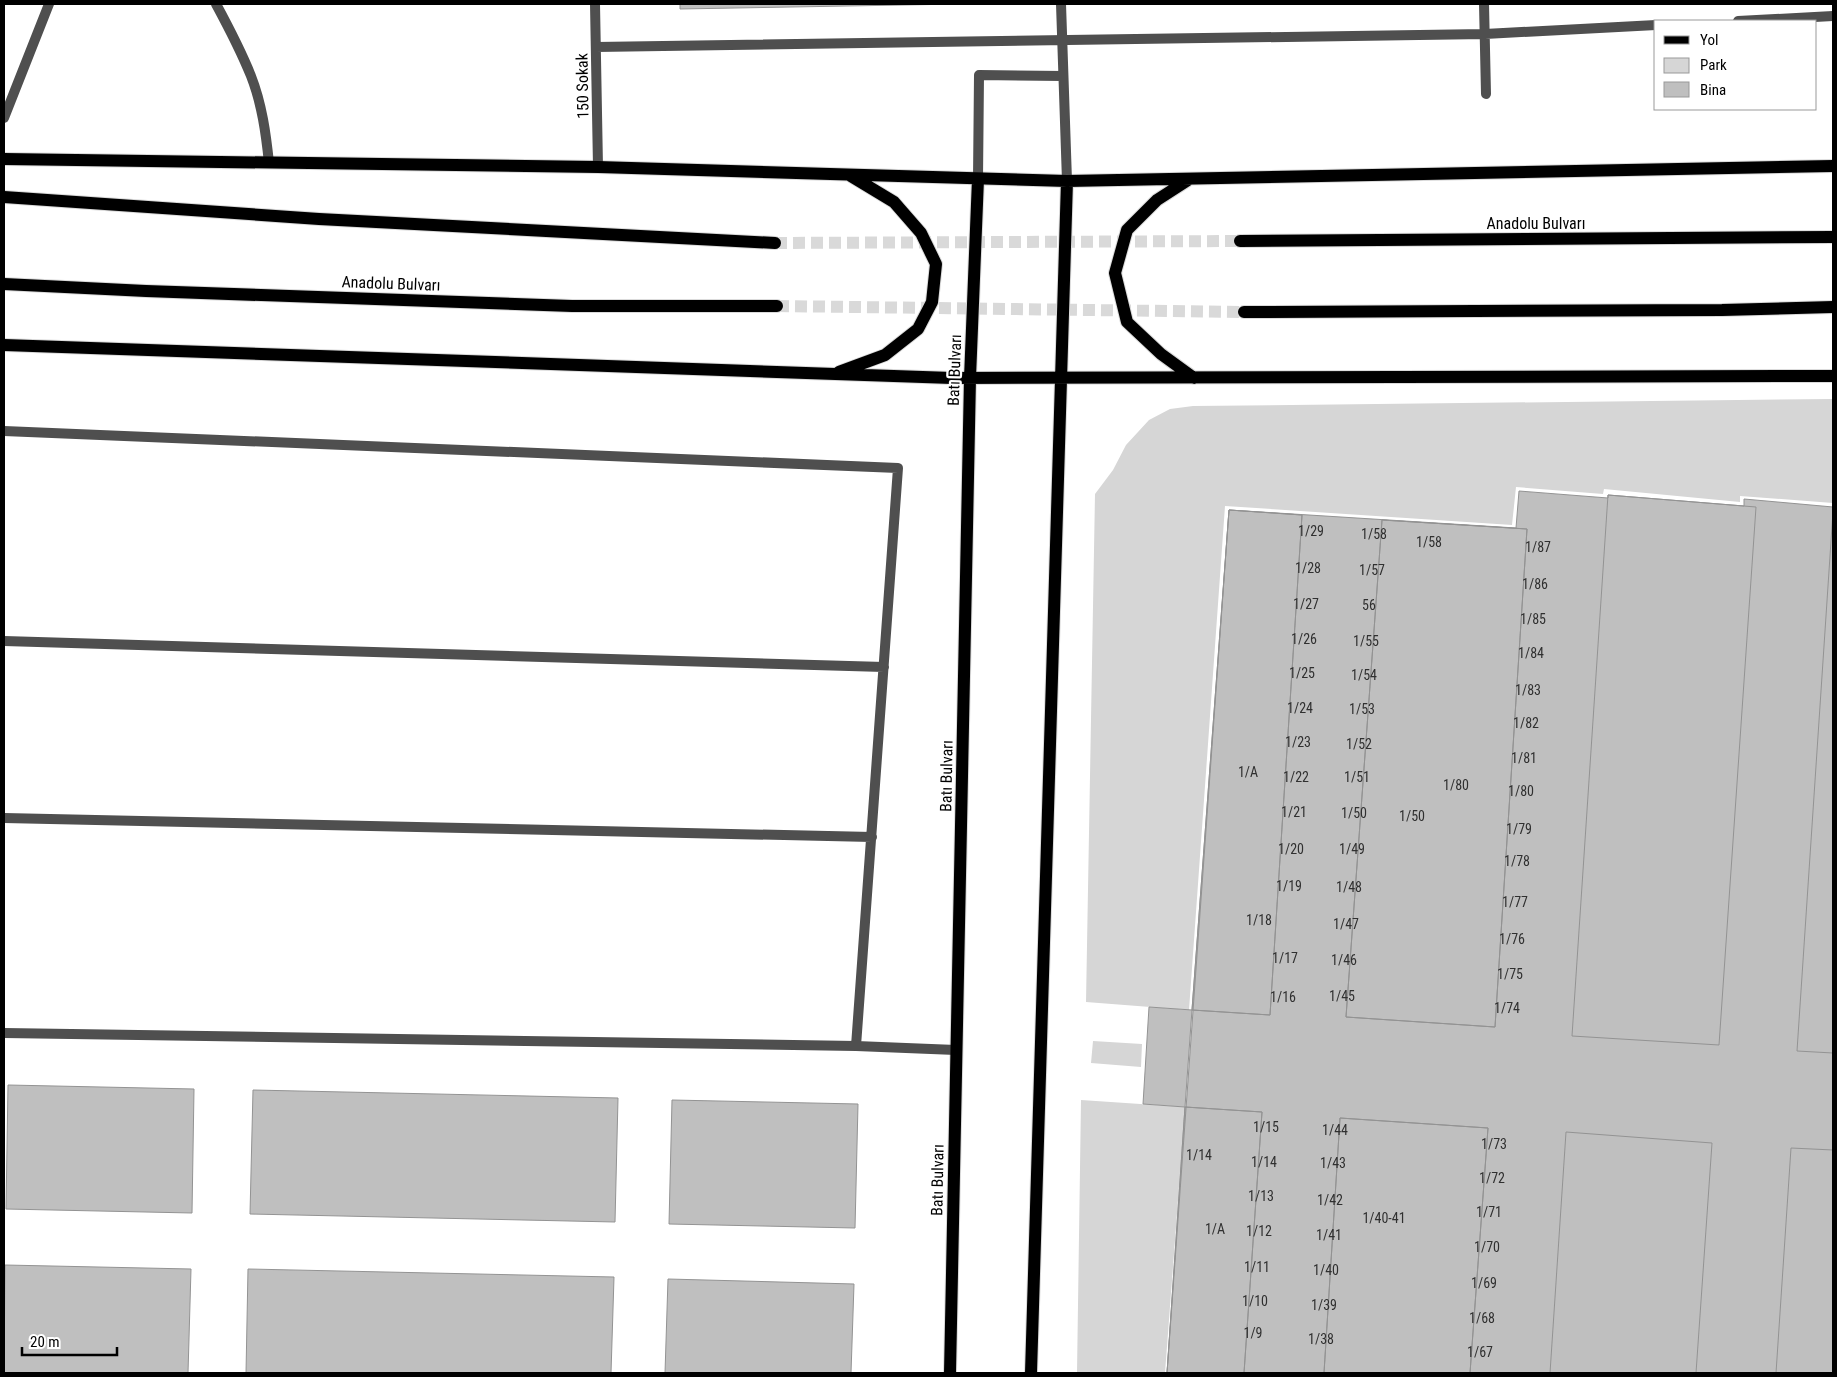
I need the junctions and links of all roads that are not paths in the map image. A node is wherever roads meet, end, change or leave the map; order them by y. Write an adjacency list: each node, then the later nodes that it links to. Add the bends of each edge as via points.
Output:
1 (49, 4): 14 (street)
2 (216, 4): 16 (street, via 252,78 262,114)
3 (596, 4): 11 (street, 150 Sokak)
4 (1061, 4): 10 (street)
5 (1484, 4): 9 (street)
6 (1833, 16): 7 (street)
7 (1757, 20)
8 (1654, 25): 9 (street)
9 (1485, 34): 10 (street); 13 (street)
10 (1062, 40): 11 (street); 12 (street)
11 (596, 47): 18 (street, 150 Sokak)
12 (1063, 76): 20 (street, via 978,75); 22 (street)
13 (1486, 94)
14 (4, 118)
15 (4, 159): 16 (main road)
16 (269, 162): 18 (main road)
17 (1833, 166): 21 (main road)
18 (598, 167): 19 (main road)
19 (850, 175): 20 (main road); 32 (main road, via 894,202 921,233 936,264 932,302 918,329 885,355)
20 (978, 178): 22 (main road); 34 (main road, Batı Bulvarı)
21 (1188, 180): 22 (main road); 36 (main road, via 1157,200 1127,230 1115,272 1127,322 1161,354)
22 (1067, 181): 35 (main road)
23 (4, 197): 26 (main road, via 319,219)
24 (1833, 237): 25 (main road, Anadolu Bulvarı)
25 (1240, 241)
26 (775, 243)
27 (4, 284): 28 (main road, Anadolu Bulvarı, via 572,306)
28 (778, 306)
29 (1833, 307): 30 (main road)
30 (1244, 312)
31 (4, 344): 32 (main road)
32 (832, 374): 34 (main road)
33 (1833, 376): 36 (main road)
34 (970, 378): 35 (main road); 44 (main road, Batı Bulvarı)
35 (1062, 378): 36 (main road); 46 (main road)
36 (1194, 378)
37 (4, 431): 39 (street, via 898,468)
38 (4, 640): 39 (street)
39 (884, 667): 41 (street)
40 (4, 818): 41 (street)
41 (872, 837): 43 (street)
42 (4, 1033): 43 (street)
43 (856, 1046): 44 (street)
44 (956, 1050): 45 (main road, Batı Bulvarı)
45 (950, 1373)
46 (1031, 1373)

